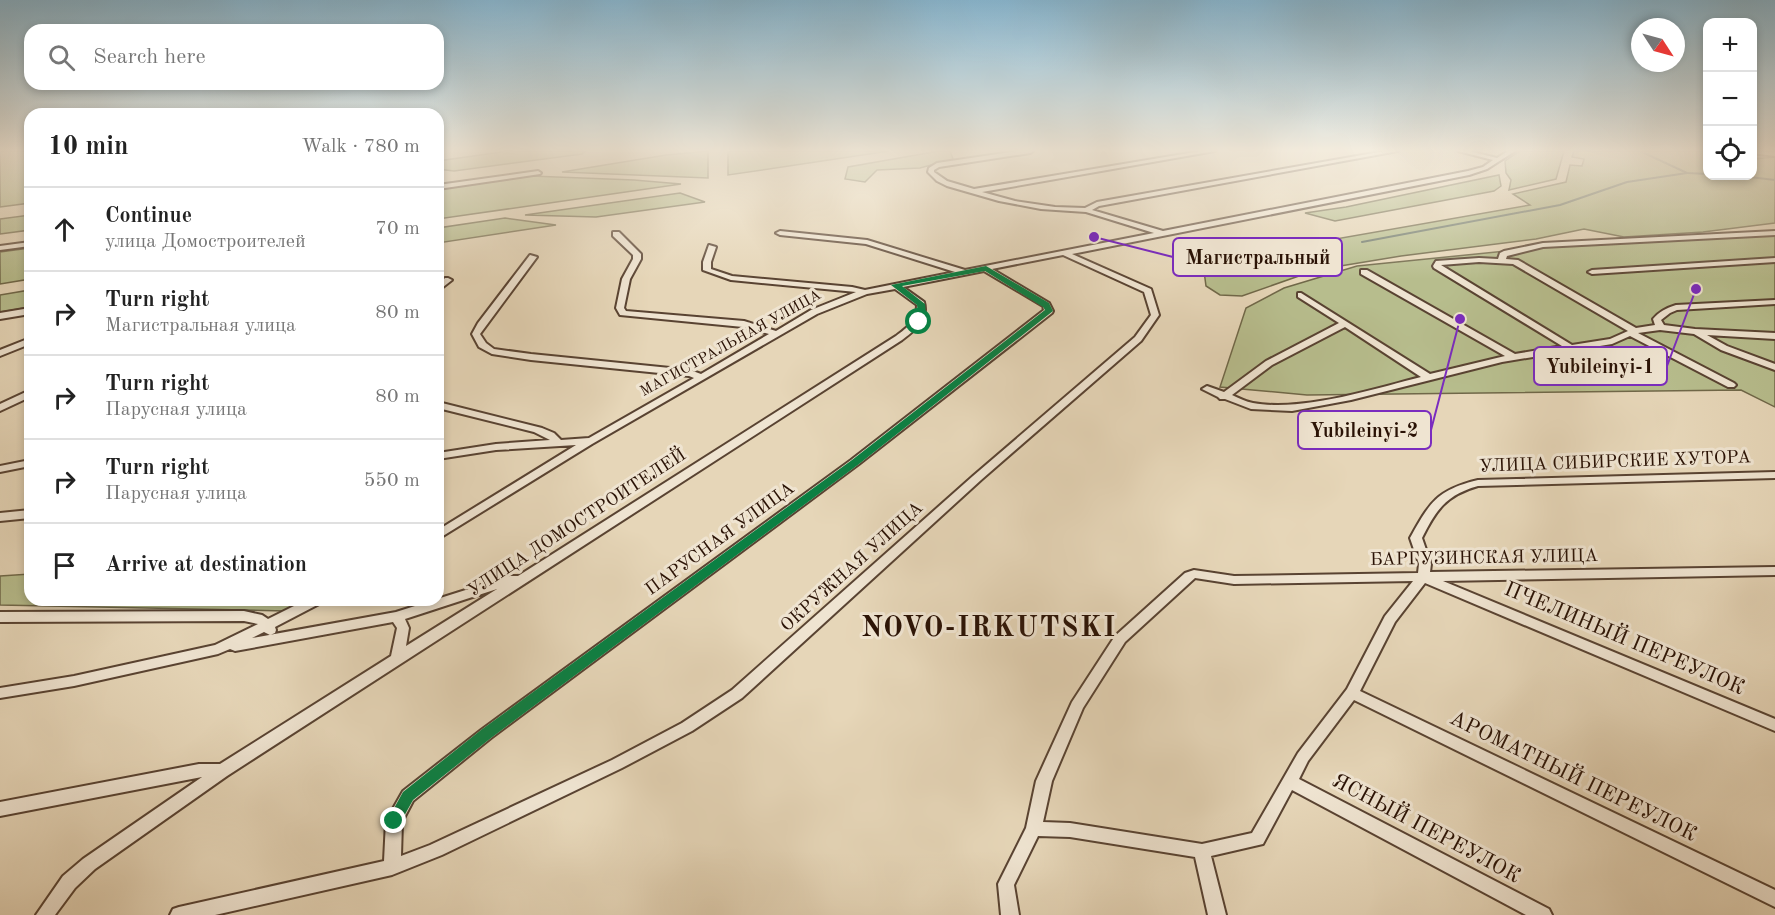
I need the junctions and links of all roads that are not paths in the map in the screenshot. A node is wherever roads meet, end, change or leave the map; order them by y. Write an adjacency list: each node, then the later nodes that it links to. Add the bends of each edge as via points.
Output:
1 (983, 194): 4 (street, via 1037,209)
2 (1155, 194): 4 (street, via 1097,204)
3 (1366, 194): 8 (street, МАГИСТРАЛЬНАЯ УЛИЦА)
4 (1086, 210): 8 (street)
5 (780, 233): 17 (street, via 867,242)
6 (1775, 233): 14 (street, via 1543,245 1506,253)
7 (616, 234): 32 (street, via 637,255 626,279 620,308 623,313 744,324)
8 (1165, 234): 12 (street, МАГИСТРАЛЬНАЯ УЛИЦА)
9 (24, 245): 11 (street)
10 (712, 247): 23 (street, via 707,270 717,274)
11 (0, 248)
12 (1064, 253): 16 (street, МАГИСТРАЛЬНАЯ УЛИЦА); 74 (street, ОКРУЖНАЯ УЛИЦА, via 1148,291 1155,315 1138,339 737,694 687,727 617,764)
13 (533, 257): 39 (street, via 481,325 476,334 482,345 492,351 531,357)
14 (1502, 260): 30 (street, via 1515,262); 35 (street, via 1437,266)
15 (1775, 260): 19 (street)
16 (986, 269): 17 (street, МАГИСТРАЛЬНАЯ УЛИЦА); 74 (street, ПАРУСНАЯ УЛИЦА, via 1046,305 1049,311 855,462 408,796 394,821)
17 (964, 272): 22 (street, МАГИСТРАЛЬНАЯ УЛИЦА)
18 (1364, 272): 37 (street)
19 (1592, 272)
20 (448, 280): 21 (street)
21 (444, 284)
22 (895, 285): 23 (street, МАГИСТРАЛЬНАЯ УЛИЦА); 57 (street, УЛИЦА ДОМОСТРОИТЕЛЕЙ, via 921,304 922,315 899,338)
23 (864, 292): 32 (street, МАГИСТРАЛЬНАЯ УЛИЦА, via 838,301)
24 (1301, 295): 28 (street)
25 (1775, 302): 29 (street, via 1676,309 1657,319)
26 (24, 312): 27 (street)
27 (0, 316)
28 (1344, 324): 40 (street); 44 (street, via 1269,363)
29 (1660, 327): 30 (street); 31 (street)
30 (1633, 332): 35 (street, via 1612,341); 41 (street)
31 (1695, 332): 33 (street); 38 (street)
32 (778, 334): 39 (street, МАГИСТРАЛЬНАЯ УЛИЦА)
33 (1775, 336)
34 (24, 343): 36 (street)
35 (1571, 348): 37 (street)
36 (0, 353)
37 (1514, 357): 40 (street)
38 (1775, 367)
39 (701, 377): 47 (street, МАГИСТРАЛЬНАЯ УЛИЦА)
40 (1428, 377): 44 (street, via 1292,408 1251,406)
41 (1731, 386)
42 (1207, 389): 44 (street)
43 (24, 396): 46 (street)
44 (1223, 396)
45 (444, 406): 48 (street, via 538,430)
46 (0, 408)
47 (591, 441): 48 (street, МАГИСТРАЛЬНАЯ УЛИЦА); 55 (street)
48 (559, 443): 49 (street, МАГИСТРАЛЬНАЯ УЛИЦА)
49 (444, 455)
50 (24, 464): 51 (street)
51 (0, 469)
52 (1775, 475): 58 (street, УЛИЦА СИБИРСКИЕ ХУТОРА, via 1478,483 1460,487 1442,496 1416,538 1425,564)
53 (24, 515): 54 (street)
54 (0, 517)
55 (444, 530)
56 (1775, 571): 58 (street, БАРГУЗИНСКАЯ УЛИЦА)
57 (529, 574): 59 (street); 65 (street, УЛИЦА ДОМОСТРОИТЕЛЕЙ)
58 (1423, 577): 67 (street, via 1390,619); 68 (street, ПЧЕЛИНЫЙ ПЕРЕУЛОК); 72 (street, БАРГУЗИНСКАЯ УЛИЦА, via 1234,580 1194,574 1120,639 1077,706 1044,781)
59 (444, 602)
60 (308, 606): 64 (street)
61 (431, 606): 63 (street)
62 (0, 617): 64 (street, via 244,616 262,620)
63 (397, 617): 64 (street); 65 (street, via 403,628)
64 (271, 632): 66 (street, via 218,649)
65 (396, 660): 69 (street, УЛИЦА ДОМОСТРОИТЕЛЕЙ)
66 (0, 693)
67 (1352, 693): 70 (street, via 1303,757); 75 (street, АРОМАТНЫЙ ПЕРЕУЛОК)
68 (1775, 725)
69 (222, 771): 71 (street, via 199,770); 76 (street, УЛИЦА ДОМОСТРОИТЕЛЕЙ, via 89,864 69,882)
70 (1289, 782): 73 (street, via 1257,839); 80 (street, ЯСНЫЙ ПЕРЕУЛОК)
71 (0, 809)
72 (1034, 829): 73 (street, via 1070,830); 78 (street, via 1006,884)
73 (1202, 850): 79 (street)
74 (392, 867): 77 (street)
75 (1775, 899)
76 (45, 915)
77 (179, 915)
78 (1010, 915)
79 (1217, 915)
80 (1543, 915)

